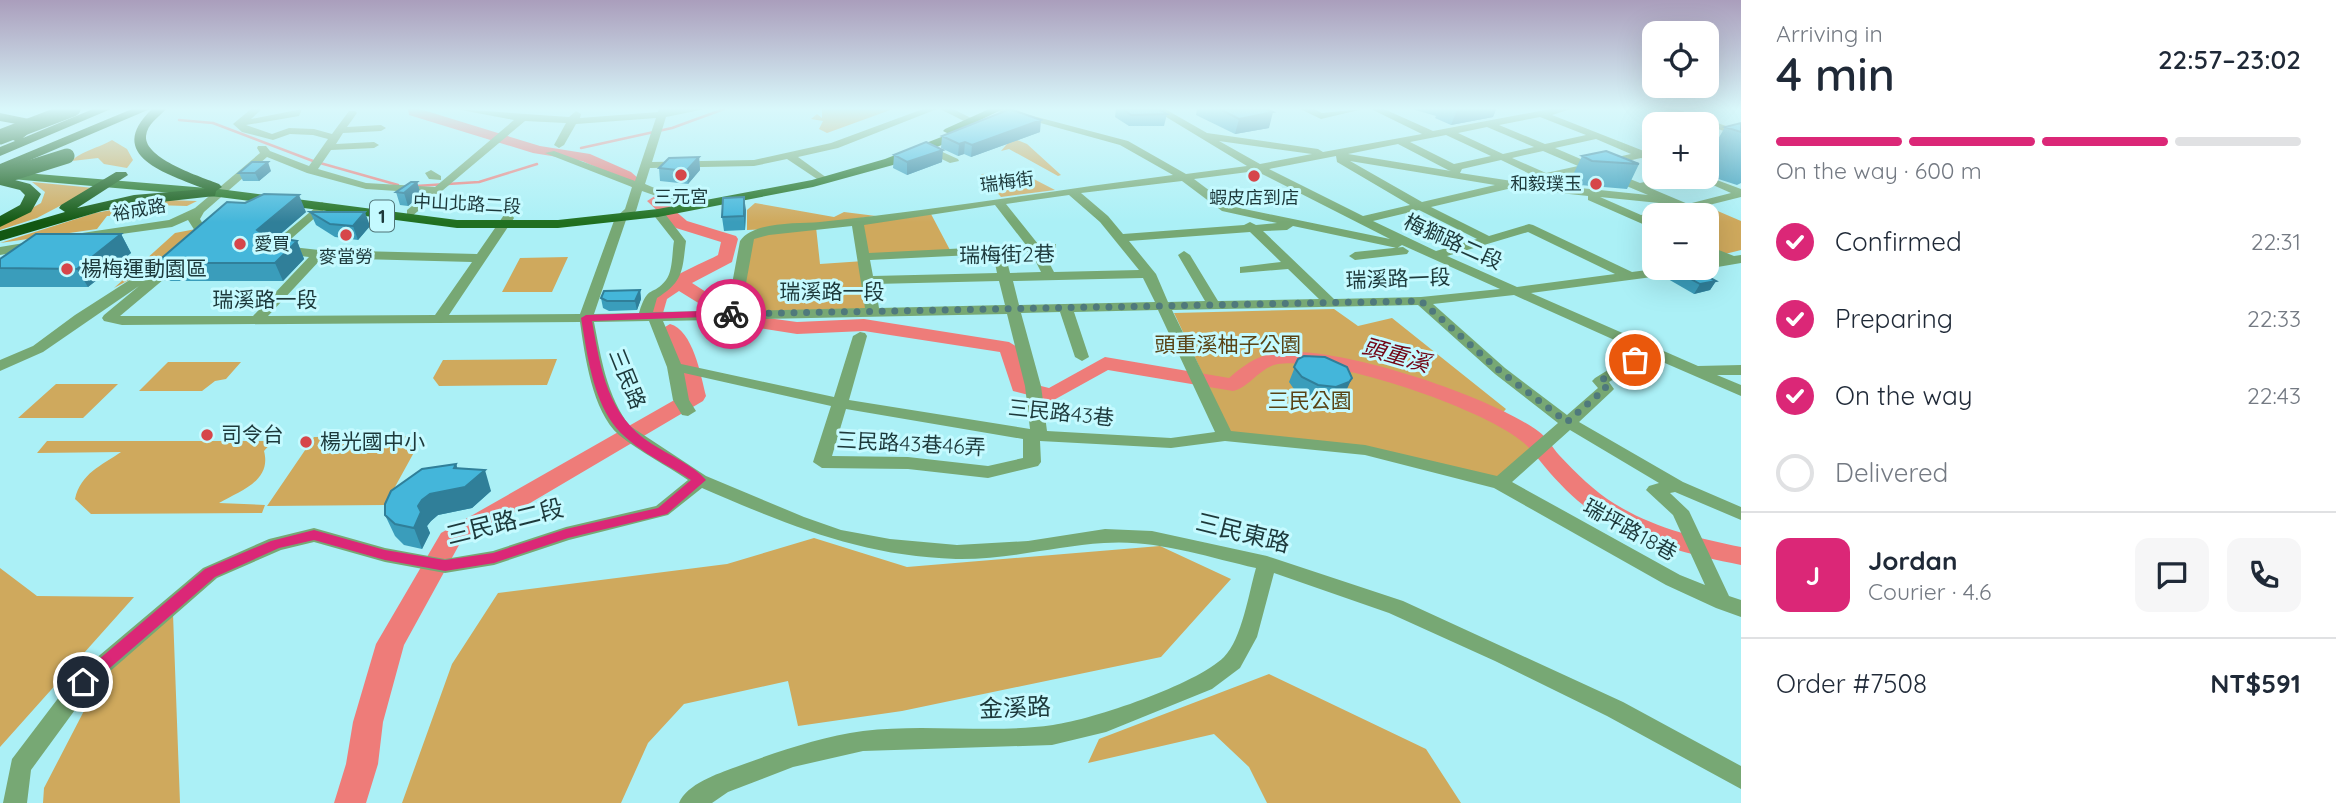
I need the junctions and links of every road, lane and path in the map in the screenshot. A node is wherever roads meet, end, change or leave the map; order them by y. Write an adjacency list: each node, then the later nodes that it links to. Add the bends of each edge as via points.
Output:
1 (28, 146): 29 (highway)
2 (65, 146): 37 (highway, 1)
3 (87, 146): 40 (highway, bridge)
4 (140, 146): 53 (highway, via 153,161)
5 (326, 146): 33 (street)
6 (490, 146): 45 (street)
7 (560, 146): 50 (street, via 557,153)
8 (651, 146): 32 (street, 三民路)
9 (832, 146): 26 (street)
10 (912, 146): 42 (main road, 中山北路二段 / 1)
11 (929, 146): 21 (main road, 中山北路二段 / 1)
12 (1130, 146): 41 (street)
13 (1220, 146): 35 (street, 梅獅路二段)
14 (1279, 146): 24 (street)
15 (1371, 146): 24 (street, 瑞梅街)
16 (1411, 146): 34 (street)
17 (1479, 146): 27 (street)
18 (1540, 146): 22 (street)
19 (1551, 146): 22 (street)
20 (1624, 146): 25 (street)
21 (926, 148): 30 (street); 42 (main road, 中山北路二段 / 1)
22 (1544, 148): 27 (street); 36 (street)
23 (1719, 153): 31 (street)
24 (1330, 154): 35 (street, 瑞梅街); 38 (street); 46 (street)
25 (1642, 154)
26 (789, 155): 32 (street, via 754,163); 42 (street)
27 (1501, 157): 34 (street); 43 (street)
28 (1642, 157): 36 (street)
29 (0, 158)
30 (954, 161)
31 (1741, 161)
32 (645, 165): 50 (street, 三民路)
33 (316, 166): 45 (street, via 366,186); 53 (street, 裕成路, via 264,151)
34 (1449, 166): 38 (street); 39 (street)
35 (1258, 168): 41 (street, 瑞梅街); 70 (street, 梅獅路二段)
36 (1592, 168): 43 (street); 51 (street)
37 (0, 169): 44 (main road, 1)
38 (1423, 170): 39 (street); 46 (street)
39 (1469, 176): 48 (street); 52 (street)
40 (0, 177): 44 (main road, 1); 72 (highway, via 33,194 27,208)
41 (1184, 177): 54 (street, 瑞梅街); 64 (street)
42 (819, 178): 63 (main road, 中山北路二段 / 1)
43 (1548, 178): 48 (street); 55 (street)
44 (114, 179): 53 (main road, 中山北路二段 / 1); 77 (highway, via 65,209)
45 (441, 180): 66 (street)
46 (1376, 180): 62 (street)
47 (1719, 184): 56 (street)
48 (1514, 186): 52 (street); 55 (street)
49 (1642, 186): 51 (street)
50 (638, 187): 63 (street); 67 (street, 三民路)
51 (1639, 187): 58 (street)
52 (1497, 189): 62 (street)
53 (217, 190): 61 (main road, 中山北路二段 / 1); 65 (street, 裕成路); 66 (main road, 中山北路二段 / 1); 77 (highway, via 99,207)
54 (1072, 191): 57 (street, 瑞梅街); 78 (street)
55 (1581, 193): 58 (street); 69 (street)
56 (1741, 193): 60 (street)
57 (998, 201): 74 (street, 瑞梅街); 81 (street)
58 (1672, 201): 59 (street)
59 (1677, 203)
60 (1702, 203)
61 (322, 206): 73 (main road, 中山北路二段 / 1, via 389,217); 86 (street, via 273,248)
62 (1420, 206): 70 (street); 79 (street)
63 (667, 207): 67 (main road, 中山北路二段 / 1); 112 (street, via 680,241 675,276 651,296)
64 (1226, 209): 75 (street); 76 (street)
65 (199, 210): 84 (street, 裕成路, via 172,223); 88 (street, via 194,219 201,236)
66 (411, 213): 73 (main road, 中山北路二段 / 1)
67 (625, 215): 73 (main road, 中山北路二段 / 1, via 558,224); 113 (street, 三民路)
68 (1642, 218): 69 (street)
69 (1639, 219): 71 (street)
70 (1361, 220): 82 (street, 梅獅路二段)
71 (1642, 220)
72 (0, 222)
73 (505, 222): 92 (street)
74 (856, 222): 91 (street); 110 (street, 瑞梅街, via 750,236)
75 (1303, 225): 76 (street); 82 (street)
76 (1255, 230): 78 (street); 95 (street)
77 (0, 236)
78 (1122, 238): 97 (street)
79 (1488, 240): 90 (street); 101 (street, via 1530,228)
80 (1052, 247): 81 (street)
81 (1035, 248): 83 (street); 98 (street)
82 (1420, 249): 89 (street); 90 (street, 梅獅路二段)
83 (998, 250): 91 (street); 100 (street)
84 (0, 251)
85 (1719, 253): 93 (street)
86 (319, 254): 92 (street); 115 (street)
87 (1184, 255): 106 (street)
88 (182, 256): 115 (street, 瑞溪路一段, via 109,318); 119 (street, via 38,349)
89 (1355, 256)
90 (1434, 256): 103 (street, 梅獅路二段)
91 (863, 257): 102 (street)
92 (479, 258): 114 (street)
93 (1737, 260): 94 (street)
94 (1719, 263)
95 (1293, 265): 96 (street); 105 (street)
96 (1245, 270)
97 (1149, 274): 98 (street, 瑞梅街2巷); 107 (street)
98 (1049, 275): 100 (street, 瑞梅街2巷)
99 (1642, 275): 101 (street, 瑞溪路一段)
100 (1005, 276): 102 (street, 瑞梅街2巷); 109 (street)
101 (1631, 277): 103 (street, 瑞溪路一段)
102 (867, 280): 111 (street)
103 (1512, 289): 104 (street, 瑞溪路一段); 117 (street, 梅獅路二段)
104 (1421, 301): 105 (street, 瑞溪路一段); 127 (street)
105 (1329, 302): 106 (street, 瑞溪路一段)
106 (1213, 304): 107 (street, 瑞溪路一段)
107 (1164, 305): 108 (street, 瑞溪路一段); 129 (street)
108 (1066, 309): 109 (street, 瑞溪路一段); 118 (street)
109 (1014, 310): 111 (street, 瑞溪路一段); 128 (street, via 1034,394)
110 (734, 313): 111 (street, 瑞溪路一段); 112 (street, 瑞溪路一段)
111 (873, 313)
112 (649, 316): 113 (street, 瑞溪路一段); 120 (street)
113 (586, 318): 114 (street, 瑞溪路一段); 130 (street, 三民路, via 596,373 614,417 640,442)
114 (438, 320): 115 (street, 瑞溪路一段)
115 (254, 322)
116 (860, 336): 125 (street)
117 (1652, 350): 121 (street, 梅獅路二段); 127 (street, via 1600,381 1606,388)
118 (1082, 357)
119 (0, 366)
120 (675, 367): 123 (street, 三民路43巷); 126 (street)
121 (1697, 370): 122 (street); 124 (street, 梅獅路二段)
122 (1741, 370)
123 (705, 372): 125 (street, 三民路43巷)
124 (1741, 391)
125 (839, 403): 128 (street, 三民路43巷); 128 (street, 三民路43巷46弄, via 822,462 908,463 988,472 1032,462)
126 (685, 405)
127 (1567, 422): 131 (street); 132 (street)
128 (1035, 436): 129 (street, 三民路43巷, via 1171,443)
129 (1225, 436): 131 (street, 三民路43巷, via 1365,450)
130 (700, 480): 134 (street, 三民東路, via 798,523 890,546 957,552 1028,548 1105,536 1140,537); 137 (street, 三民路二段, via 662,511 566,534 494,558 445,566 314,535 276,544 210,573 83,682 20,767)
131 (1500, 483): 135 (street, 瑞坪路18巷, via 1673,580)
132 (1676, 486): 133 (street); 135 (street, via 1655,490 1680,512)
133 (1741, 514)
134 (1267, 563): 136 (street, 三民東路, via 1396,607 1502,654); 138 (street, 金溪路, via 1247,637 1233,663 1204,683 1098,725 1052,735 863,741 793,757 720,784)
135 (1732, 606)
136 (1741, 778)
137 (15, 803)
138 (691, 803)

